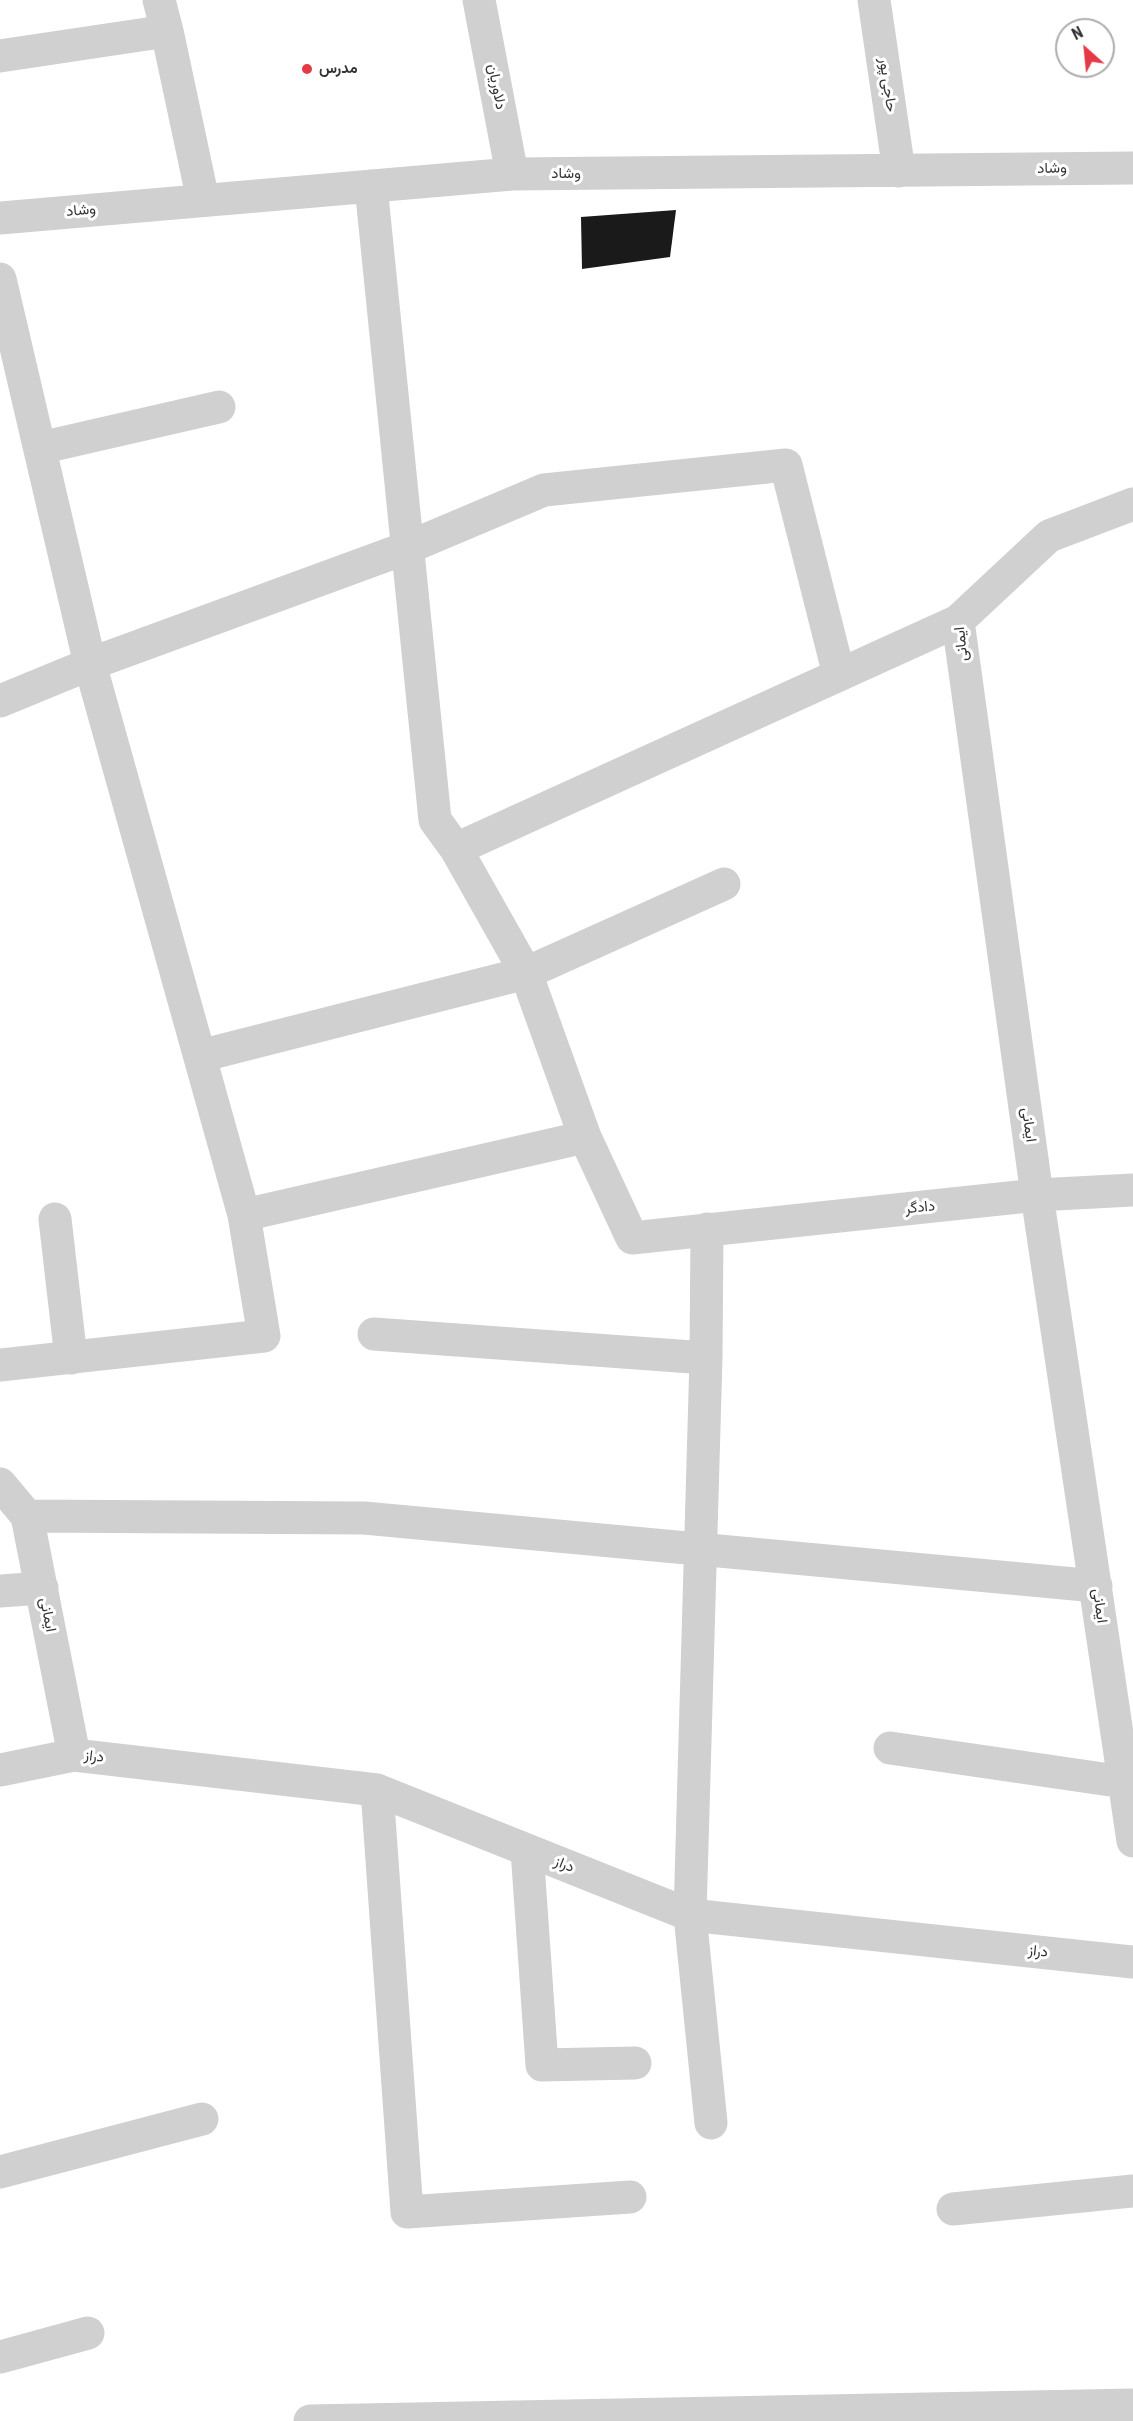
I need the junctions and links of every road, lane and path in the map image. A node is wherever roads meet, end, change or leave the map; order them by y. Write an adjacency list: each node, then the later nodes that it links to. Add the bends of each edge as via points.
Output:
1 (159, 0): 4 (street)
2 (479, 0): 8 (street, دلاوریان)
3 (874, 0): 7 (street, حاجی پور)
4 (167, 31): 5 (street); 10 (street)
5 (0, 56)
6 (1133, 168): 7 (street, وشاد)
7 (899, 171): 8 (street, وشاد)
8 (512, 174): 9 (street, وشاد)
9 (371, 186): 10 (street, وشاد); 17 (street)
10 (203, 200): 11 (street, وشاد)
11 (0, 218)
12 (0, 279): 13 (street)
13 (13, 398): 15 (street)
14 (219, 407): 15 (street)
15 (40, 448): 19 (street)
16 (1133, 504): 18 (street, ایمانی, via 1049,536)
17 (409, 547): 19 (street); 20 (street, via 544,490 786,465); 22 (street, via 435,820)
18 (958, 621): 20 (street); 28 (street, ایمانی)
19 (90, 664): 21 (street); 25 (street)
20 (839, 675): 22 (street)
21 (0, 701)
22 (456, 849): 24 (street)
23 (724, 884): 24 (street)
24 (526, 973): 25 (street); 26 (street)
25 (200, 1056): 29 (street)
26 (585, 1137): 29 (street); 31 (street, دادگر, via 632,1238)
27 (1133, 1190): 28 (street, دادگر)
28 (1037, 1195): 31 (street, دادگر); 39 (street, ایمانی)
29 (244, 1215): 33 (street, via 264,1336)
30 (55, 1219): 33 (street)
31 (707, 1229): 34 (street)
32 (374, 1334): 34 (street)
33 (71, 1358): 35 (street)
34 (706, 1358): 38 (street)
35 (0, 1365)
36 (0, 1484): 37 (street, ایمانی)
37 (27, 1516): 38 (street, via 364,1518); 40 (street, ایمانی)
38 (700, 1550): 39 (street); 50 (street)
39 (1096, 1586): 42 (street, ایمانی)
40 (42, 1588): 41 (street); 44 (street, ایمانی)
41 (0, 1591)
42 (1125, 1736): 46 (street, ایمانی)
43 (890, 1748): 46 (street)
44 (74, 1755): 45 (street, دراز); 47 (street, دراز)
45 (0, 1770)
46 (1124, 1782): 48 (street, ایمانی)
47 (377, 1790): 49 (street, دراز); 57 (street, via 407,2212)
48 (1133, 1841)
49 (527, 1850): 50 (street, دراز); 52 (street, via 542,2065)
50 (690, 1915): 51 (street, دراز); 54 (street)
51 (1133, 1962)
52 (634, 2063)
53 (202, 2119): 55 (street)
54 (711, 2123)
55 (0, 2172)
56 (1133, 2191): 58 (street)
57 (630, 2198)
58 (953, 2209)
59 (88, 2333): 60 (street)
60 (0, 2357)
61 (1133, 2405): 62 (street)
62 (987, 2414): 63 (street)
63 (793, 2416): 64 (street)
64 (466, 2420): 65 (street)
65 (310, 2421)

